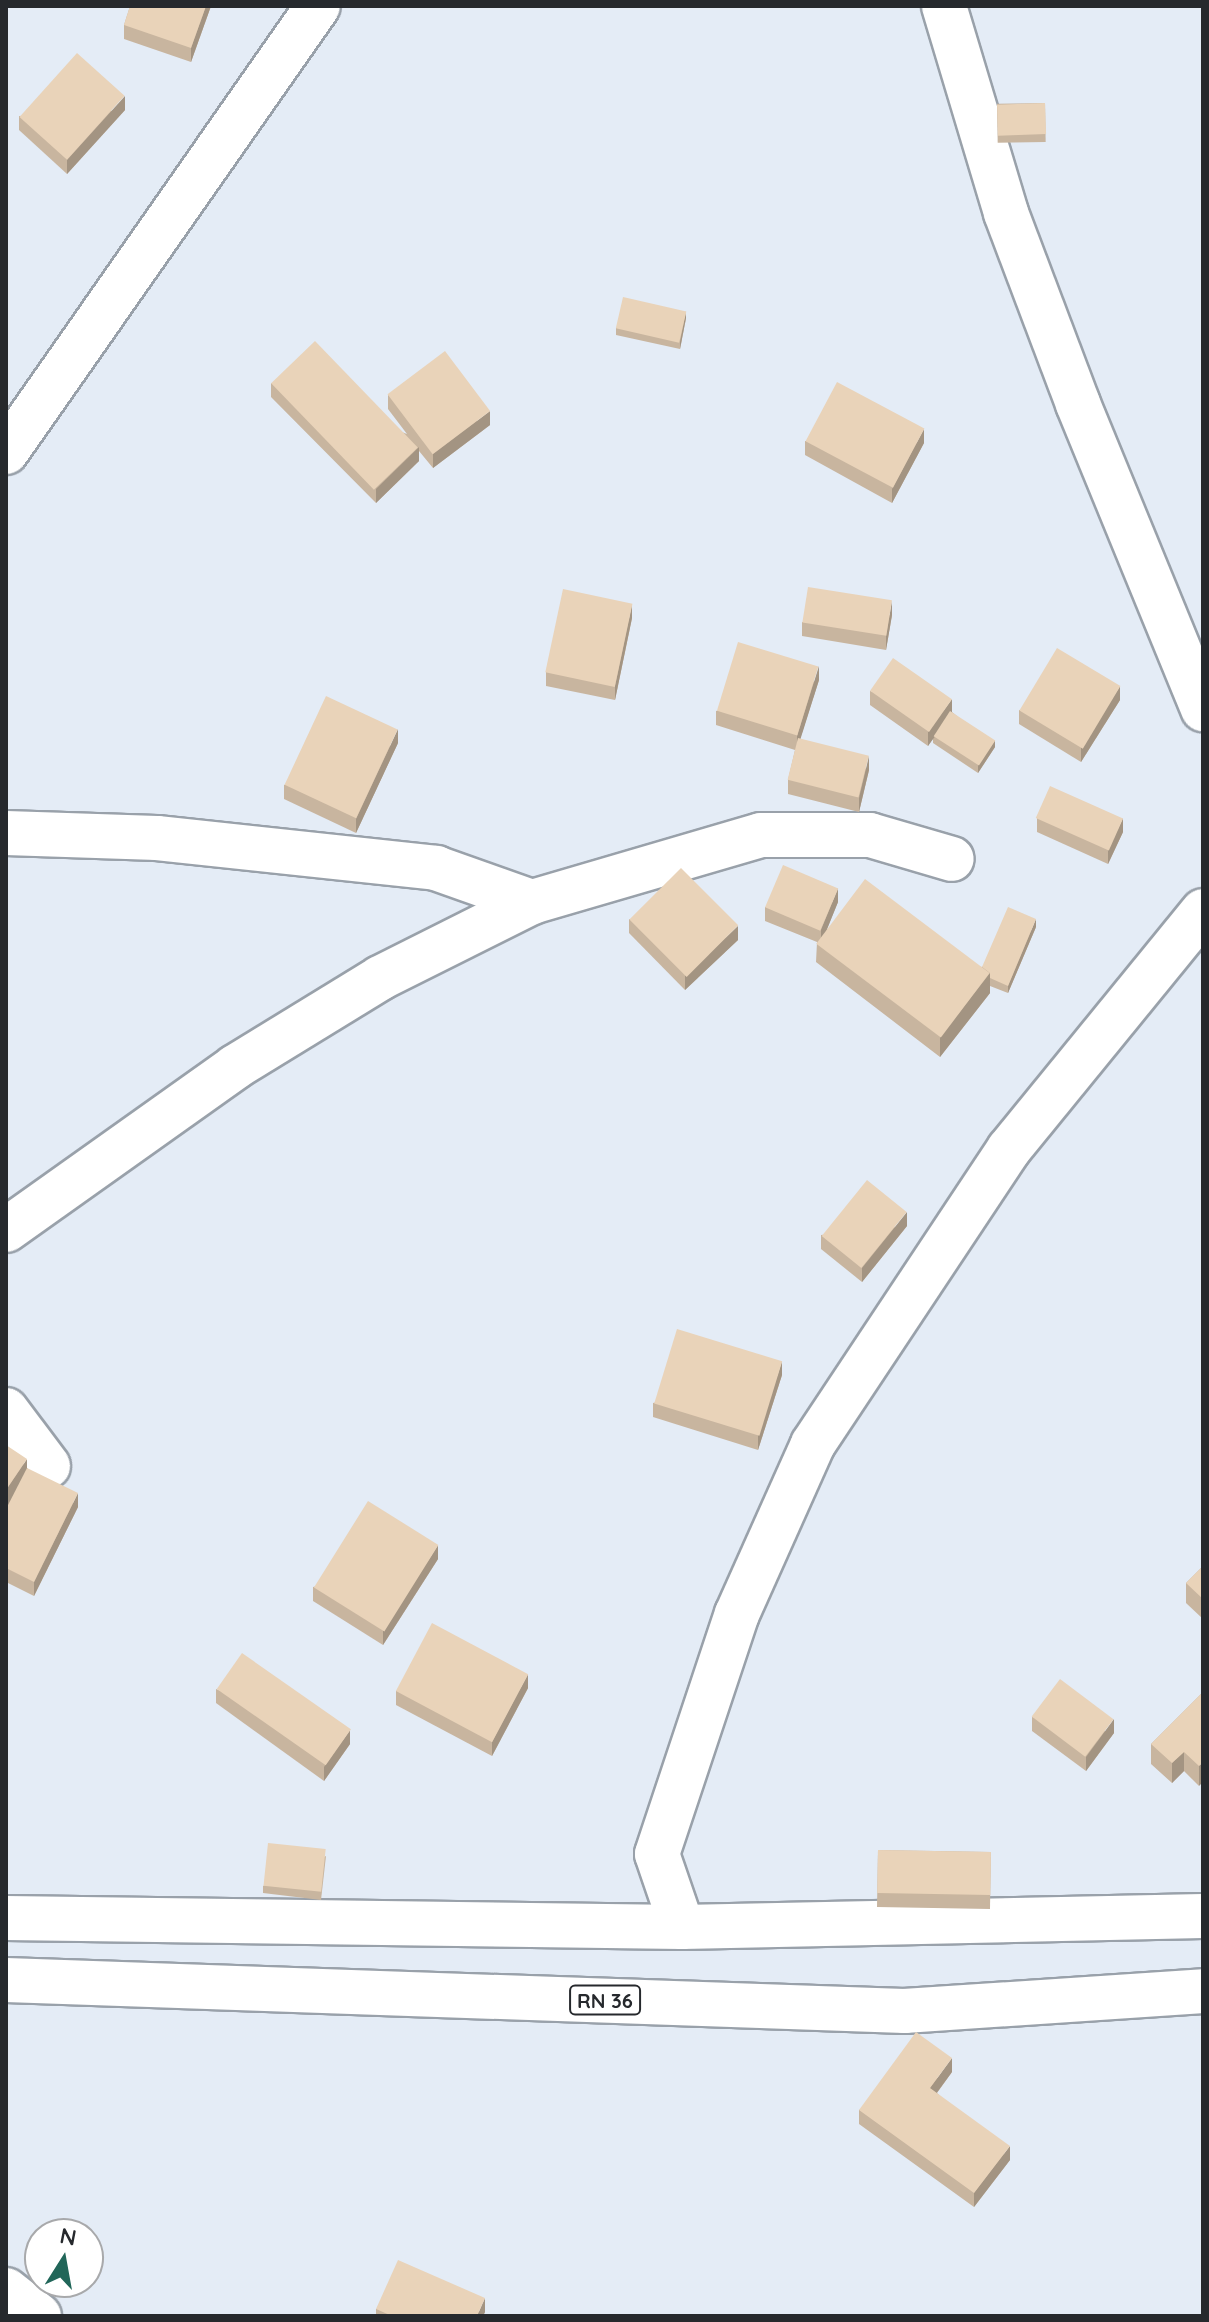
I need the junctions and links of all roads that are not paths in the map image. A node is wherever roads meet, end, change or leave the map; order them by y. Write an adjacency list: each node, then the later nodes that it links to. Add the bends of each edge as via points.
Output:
1 (318, 6): 3 (street)
2 (944, 6): 4 (street, via 1006,213)
3 (6, 452)
4 (1203, 709)
5 (6, 833): 7 (street, via 157,838 436,868)
6 (952, 859): 7 (street, via 870,835 761,835)
7 (532, 902): 9 (street, via 380,978 235,1067)
8 (1203, 911): 14 (street, via 1009,1149 813,1444 737,1614 657,1854)
9 (6, 1230)
10 (6, 1410): 11 (street)
11 (48, 1466)
12 (1203, 1916): 14 (street)
13 (6, 1918): 14 (street)
14 (682, 1927)
15 (6, 1980): 16 (street, RN 36, via 904,2011)
16 (1203, 1991)
17 (6, 2290): 18 (street)
18 (39, 2316)

